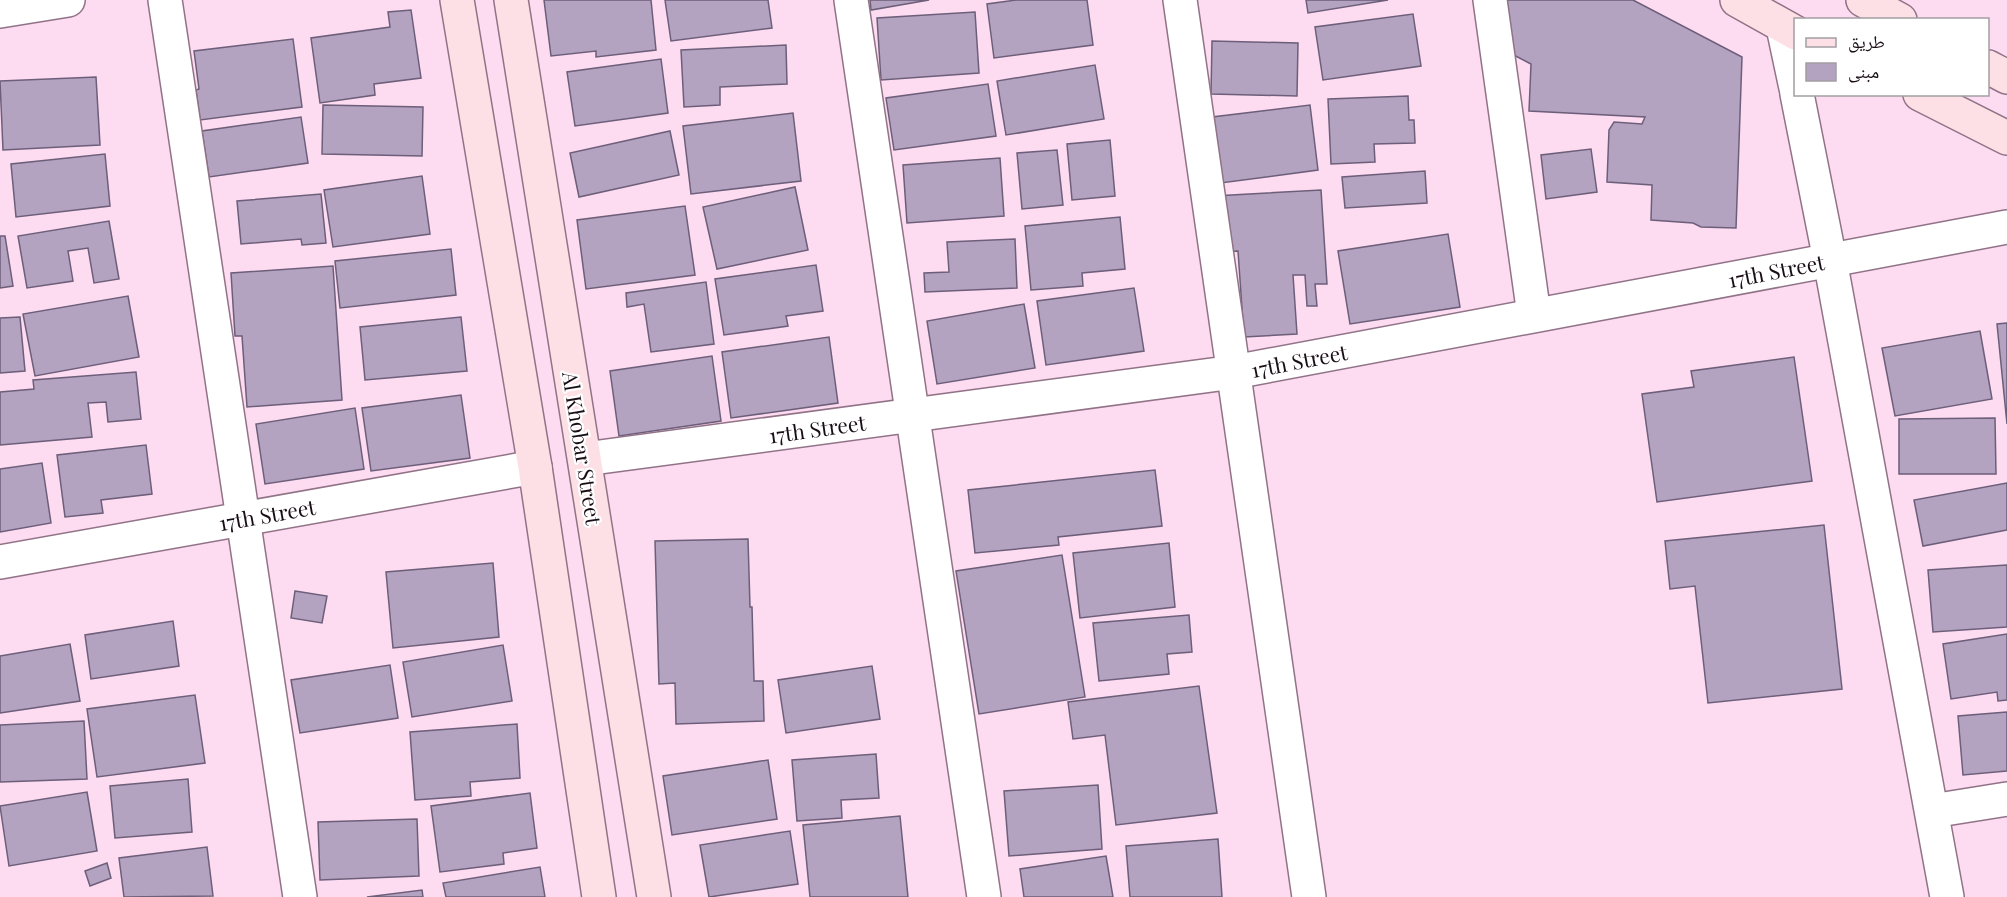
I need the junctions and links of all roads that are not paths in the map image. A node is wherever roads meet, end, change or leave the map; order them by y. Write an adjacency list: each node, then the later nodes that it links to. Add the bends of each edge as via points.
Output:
1 (68, 0): 10 (street)
2 (165, 0): 26 (street)
3 (457, 0): 25 (street)
4 (512, 0): 24 (street, Al Khobar Street)
5 (851, 0): 23 (street)
6 (1180, 0): 22 (street)
7 (1490, 0): 21 (street)
8 (1737, 0): 12 (street)
9 (1863, 0): 11 (street)
10 (0, 11)
11 (1896, 18)
12 (1789, 30): 14 (street)
13 (1989, 68): 15 (street)
14 (1794, 71)
15 (2007, 77)
16 (1797, 96): 20 (street)
17 (1924, 96): 18 (street)
18 (2007, 138)
19 (2007, 227): 20 (street, 17th Street)
20 (1830, 260): 21 (street, 17th Street); 29 (street)
21 (1534, 315): 22 (street, 17th Street)
22 (1234, 372): 23 (street, 17th Street); 34 (street)
23 (912, 415): 24 (street, 17th Street); 33 (street)
24 (585, 459): 32 (street, Al Khobar Street)
25 (535, 467): 26 (street, 17th Street); 31 (street)
26 (242, 519): 27 (street, 17th Street); 30 (street)
27 (0, 562)
28 (2007, 800): 29 (street)
29 (1932, 811): 35 (street)
30 (300, 897)
31 (599, 897)
32 (654, 897)
33 (984, 897)
34 (1309, 897)
35 (1947, 897)

